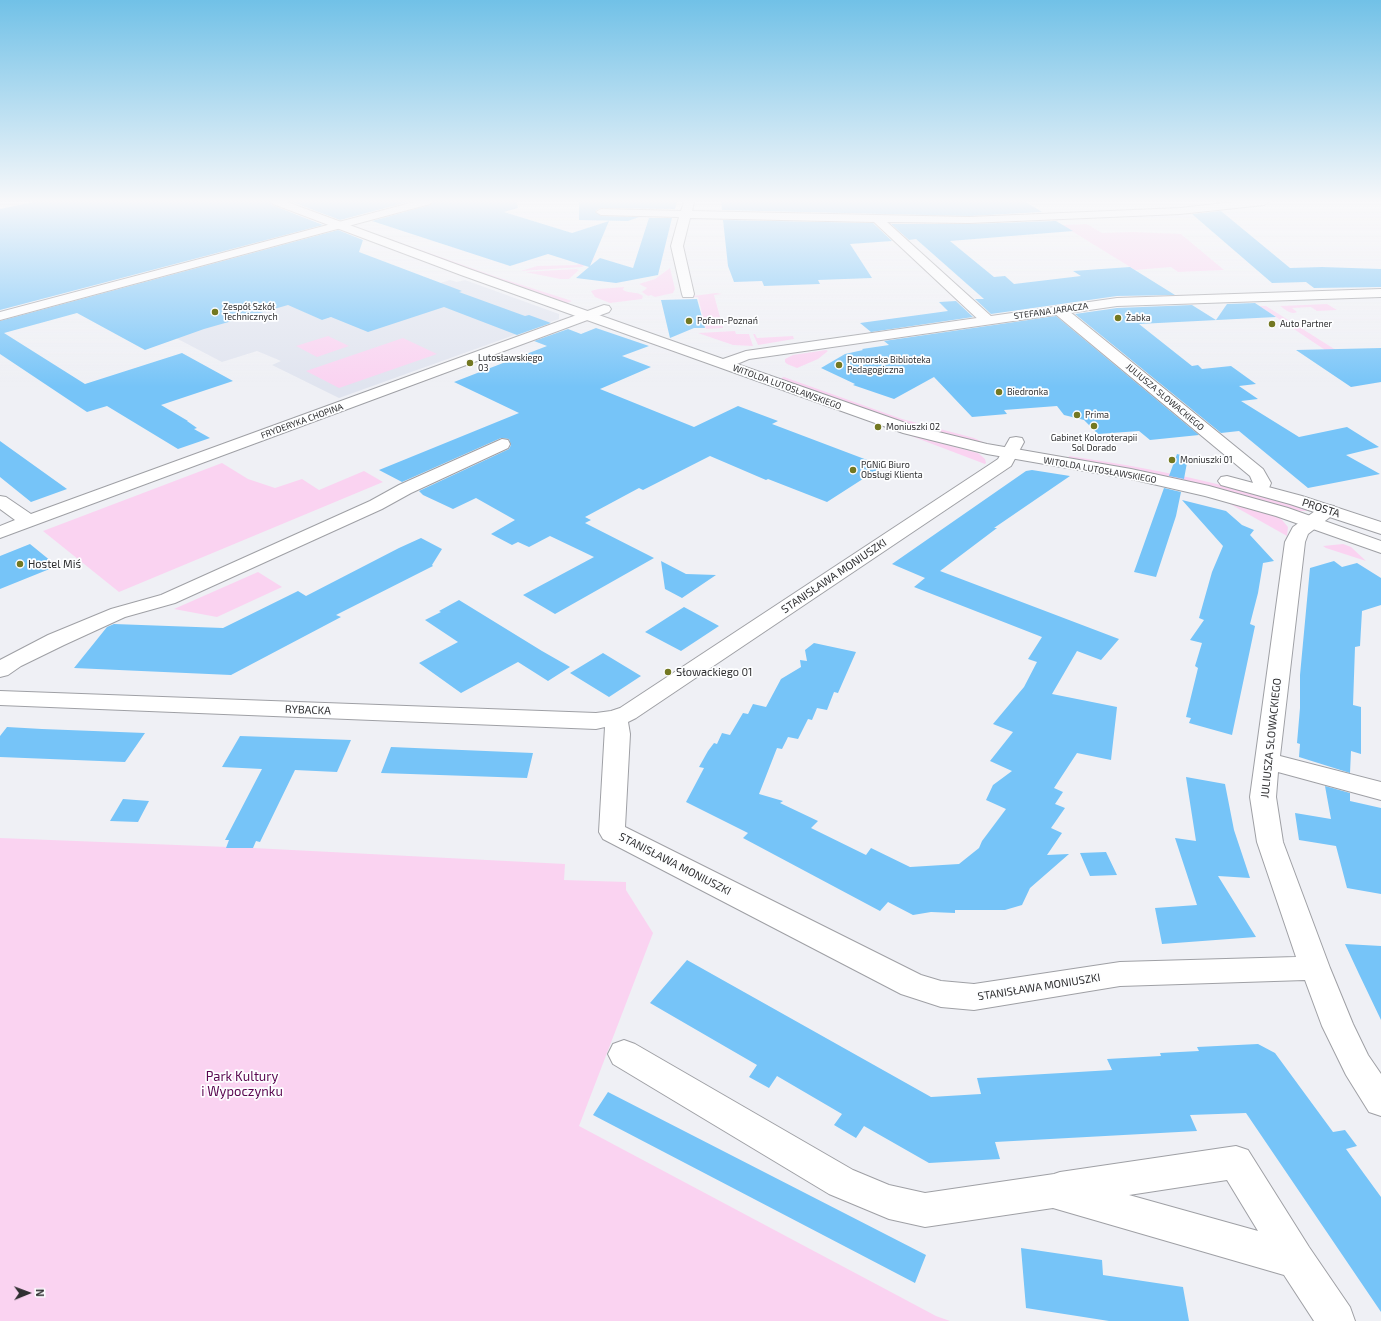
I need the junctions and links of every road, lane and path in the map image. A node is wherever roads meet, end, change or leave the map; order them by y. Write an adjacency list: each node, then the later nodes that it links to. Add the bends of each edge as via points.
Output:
1 (198, 264): 11 (street)
2 (442, 264): 10 (street, WITOLDA LUTOSŁAWSKIEGO)
3 (469, 264): 8 (street, WITOLDA LUTOSŁAWSKIEGO)
4 (681, 264): 7 (street)
5 (926, 264): 12 (street)
6 (1381, 293): 9 (street, STEFANA JARACZA, via 1131,301)
7 (688, 294)
8 (604, 309): 10 (street, FRYDERYKA CHOPINA); 13 (street, WITOLDA LUTOSŁAWSKIEGO)
9 (1059, 310): 12 (street, STEFANA JARACZA); 17 (street, JULIUSZA SŁOWACKIEGO, via 1257,474 1262,483)
10 (589, 315): 14 (street, WITOLDA LUTOSŁAWSKIEGO); 20 (street, FRYDERYKA CHOPINA)
11 (0, 316)
12 (987, 320): 13 (street, STEFANA JARACZA)
13 (740, 357): 14 (street, STEFANA JARACZA); 16 (street, WITOLDA LUTOSŁAWSKIEGO, via 903,414 976,434)
14 (724, 364): 16 (street, WITOLDA LUTOSŁAWSKIEGO, via 909,430 946,440)
15 (502, 444): 24 (street, via 376,505 168,599 118,613 56,640)
16 (1013, 448): 17 (street, WITOLDA LUTOSŁAWSKIEGO, via 1168,468); 19 (street, WITOLDA LUTOSŁAWSKIEGO, via 1252,503); 26 (street, STANISŁAWA MONIUSZKI, via 1004,462 988,474 634,709)
17 (1261, 489): 19 (street, PROSTA)
18 (0, 501): 20 (street)
19 (1320, 516): 21 (street, PROSTA); 23 (street, PROSTA); 27 (street, JULIUSZA SŁOWACKIEGO, via 1300,531 1295,542)
20 (28, 522): 22 (street, FRYDERYKA CHOPINA)
21 (1381, 528)
22 (0, 532)
23 (1381, 547)
24 (0, 670)
25 (0, 698): 26 (street, RYBACKA, via 596,721)
26 (616, 718): 29 (street, STANISŁAWA MONIUSZKI, via 618,734 612,832 912,985 941,994 974,997 1121,974)
27 (1267, 761): 28 (street); 29 (street, JULIUSZA SŁOWACKIEGO, via 1263,797 1270,842)
28 (1381, 791)
29 (1315, 968): 31 (street, JULIUSZA SŁOWACKIEGO, via 1357,1065)
30 (624, 1054): 32 (street, via 841,1182 889,1202 925,1210)
31 (1381, 1101)
32 (1053, 1190): 33 (street); 33 (street, via 1236,1162)
33 (1296, 1260): 34 (street)
34 (1336, 1321)

